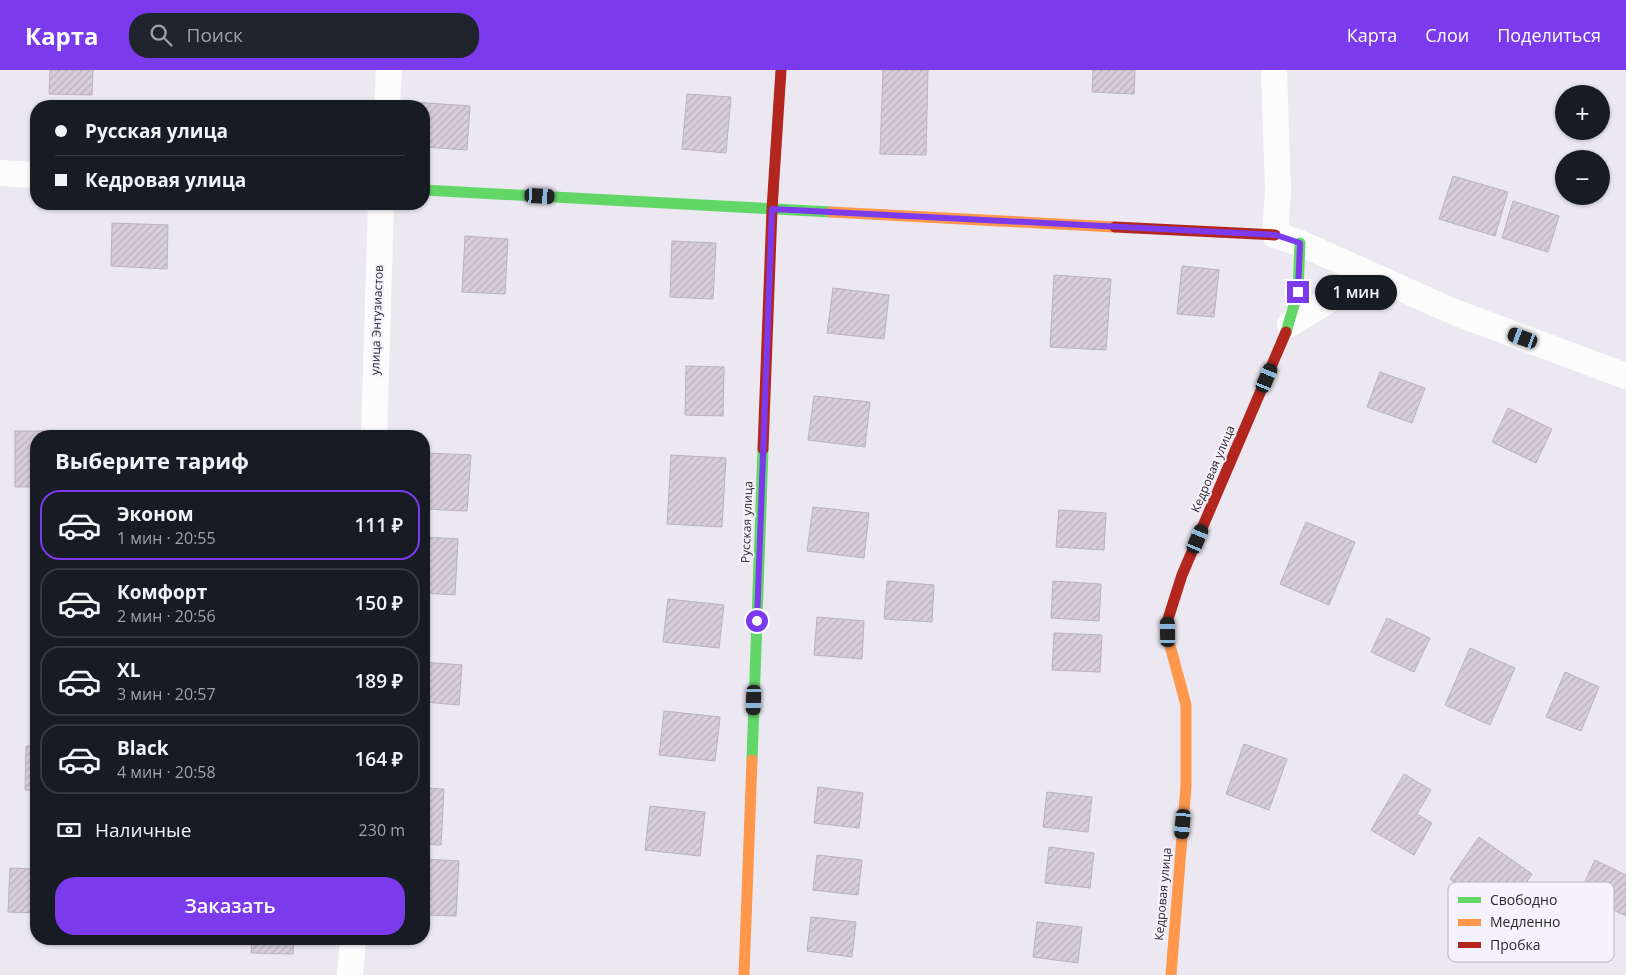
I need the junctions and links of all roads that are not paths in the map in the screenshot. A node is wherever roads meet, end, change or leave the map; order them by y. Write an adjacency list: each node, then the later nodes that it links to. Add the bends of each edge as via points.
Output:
1 (389, 70): 4 (street)
2 (780, 70): 8 (street, Русская улица)
3 (1274, 70): 10 (street, via 1278,191)
4 (387, 100)
5 (0, 173): 6 (street)
6 (30, 175)
7 (430, 190): 8 (street)
8 (772, 209): 10 (street); 18 (street, Русская улица)
9 (381, 210): 15 (street, улица Энтузиастов)
10 (1276, 235): 11 (street)
11 (1300, 243): 12 (street); 13 (street, Кедровая улица, via 1298,292)
12 (1380, 279): 13 (street, via 1331,299); 14 (street, via 1454,312)
13 (1290, 324): 19 (street, Кедровая улица, via 1182,574 1168,619 1168,644 1186,704 1186,786)
14 (1626, 376)
15 (374, 430)
16 (352, 945): 17 (street)
17 (350, 975)
18 (744, 975)
19 (1171, 975)

